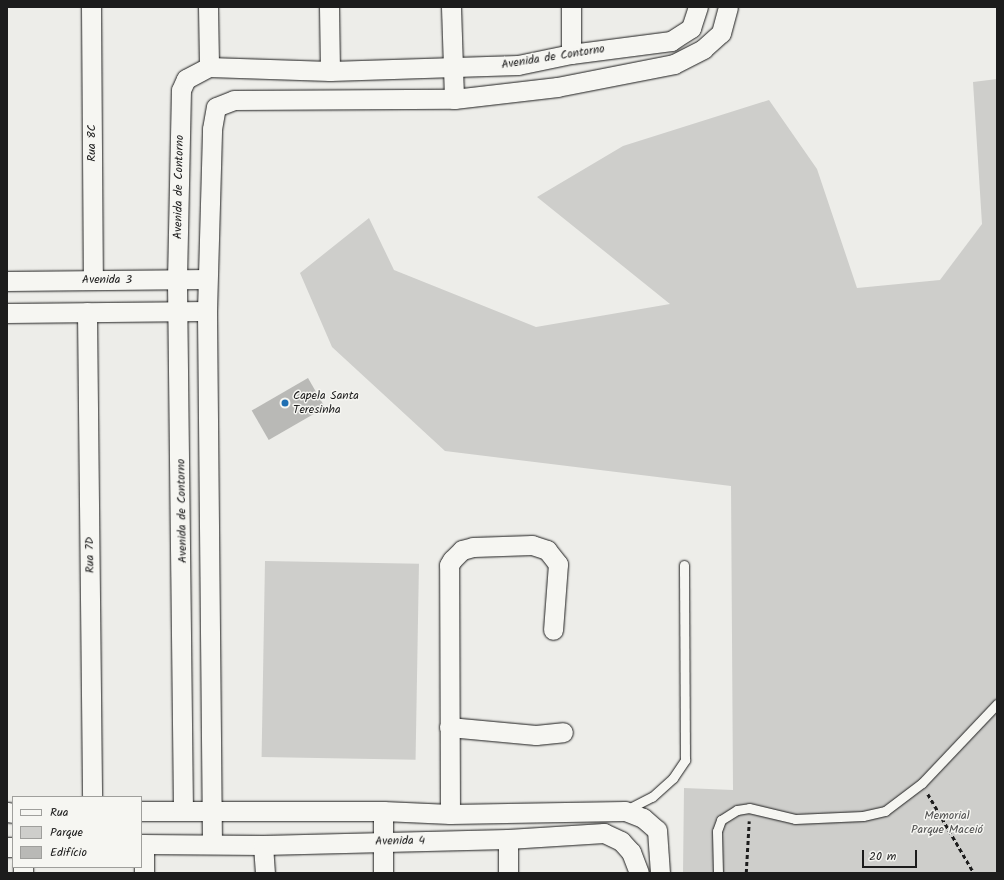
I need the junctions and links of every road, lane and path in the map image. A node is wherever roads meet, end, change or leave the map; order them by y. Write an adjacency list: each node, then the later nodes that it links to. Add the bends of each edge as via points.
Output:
1 (91, 7): 13 (street, Rua 8C)
2 (208, 7): 9 (street)
3 (330, 7): 11 (street)
4 (451, 7): 10 (street)
5 (571, 7): 8 (street)
6 (698, 7): 8 (street, Avenida de Contorno, via 692,28 671,41)
7 (728, 7): 12 (street, via 721,33 702,49 674,64 557,87)
8 (571, 54): 10 (street, Avenida de Contorno, via 518,65)
9 (209, 67): 11 (street, Avenida de Contorno); 15 (street, Avenida de Contorno, via 186,79 181,90)
10 (452, 68): 11 (street, Avenida de Contorno); 12 (street)
11 (330, 71)
12 (454, 99): 14 (street, via 234,100 216,107 212,128)
13 (92, 279): 15 (street, Avenida 3); 16 (street, Avenida 3)
14 (207, 279): 15 (street, Avenida 3); 17 (street)
15 (178, 280): 20 (street, Avenida de Contorno)
16 (7, 281)
17 (207, 311): 20 (street); 30 (street)
18 (87, 312): 19 (street); 20 (street); 27 (street, Rua 7D)
19 (7, 313)
20 (179, 313): 31 (street, Avenida de Contorno)
21 (684, 565): 33 (lane, via 685,760 673,778 652,797)
22 (553, 630): 24 (street, via 558,564 547,550 532,545 473,547 462,550 449,565)
23 (997, 704): 26 (lane)
24 (449, 727): 25 (street, via 536,735); 34 (street)
25 (563, 732)
26 (922, 783): 28 (lane, via 885,811 863,816 795,819); 48 (path)
27 (92, 796)
28 (750, 808): 46 (lane, via 737,810 720,820 717,830); 47 (path)
29 (142, 810): 31 (street)
30 (213, 810): 31 (street); 32 (street); 38 (street)
31 (183, 811)
32 (383, 811): 34 (street); 36 (street)
33 (625, 811): 34 (street); 45 (street, via 643,818 657,830)
34 (450, 814)
35 (508, 839): 36 (street, Avenida 4); 40 (street, Avenida 4, via 604,833 621,841 631,852); 44 (street)
36 (383, 841): 39 (street, Avenida 4); 43 (street)
37 (143, 844): 38 (street, Avenida 4); 41 (street)
38 (212, 844): 39 (street, Avenida 4)
39 (263, 845): 42 (street)
40 (639, 872)
41 (144, 873)
42 (265, 873)
43 (383, 873)
44 (508, 873)
45 (660, 873)
46 (718, 873)
47 (746, 873)
48 (974, 873)

